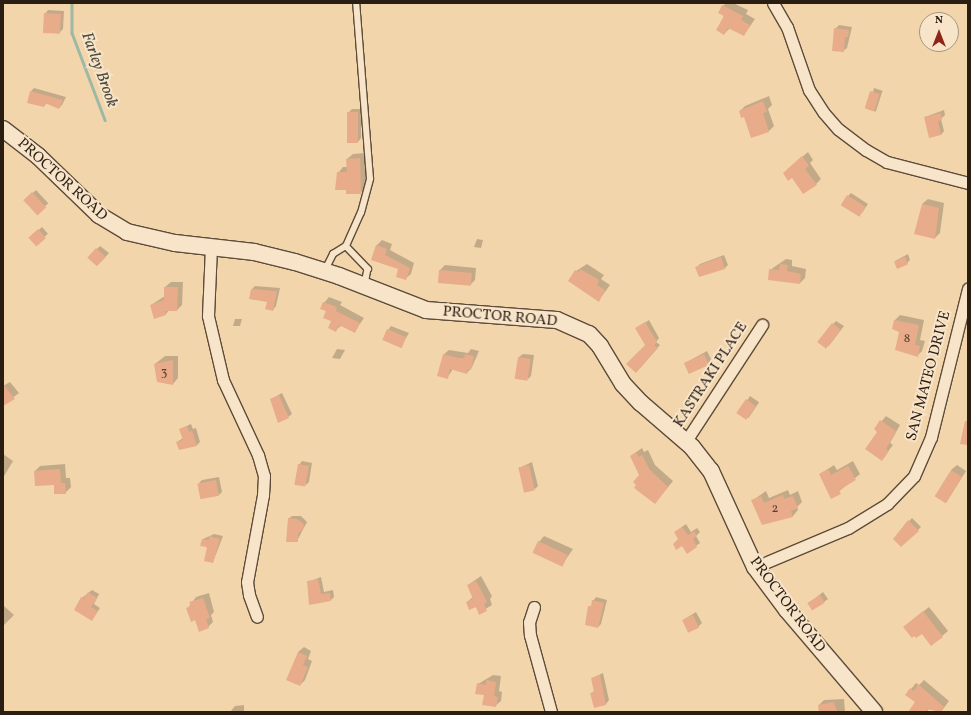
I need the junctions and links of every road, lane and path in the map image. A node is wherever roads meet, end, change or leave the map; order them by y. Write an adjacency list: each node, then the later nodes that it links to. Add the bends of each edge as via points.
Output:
1 (356, 3): 5 (lane, via 370,179 361,213)
2 (773, 3): 4 (street, via 790,36 809,90 824,113 842,133 887,162)
3 (3, 128): 6 (main road, PROCTOR ROAD, via 38,156 99,215 113,225 155,239)
4 (968, 184)
5 (346, 246): 7 (lane, via 333,254); 8 (lane, via 368,269)
6 (211, 247): 7 (main road, PROCTOR ROAD, via 254,252); 14 (street, via 208,316 224,380 258,455 264,476 263,496 247,582 248,595)
7 (324, 271): 8 (main road, PROCTOR ROAD)
8 (365, 286): 11 (main road, PROCTOR ROAD, via 426,310 539,318 574,325 589,334 600,346 623,384 641,403)
9 (968, 289): 12 (street, SAN MATEO DRIVE, via 932,437 914,476 887,504 848,528)
10 (762, 325): 11 (street, KASTRAKI PLACE)
11 (686, 441): 12 (main road, PROCTOR ROAD, via 711,471)
12 (755, 567): 16 (main road, PROCTOR ROAD, via 787,610)
13 (534, 607): 15 (street, via 529,622 530,635)
14 (257, 617)
15 (551, 712)
16 (874, 712)

